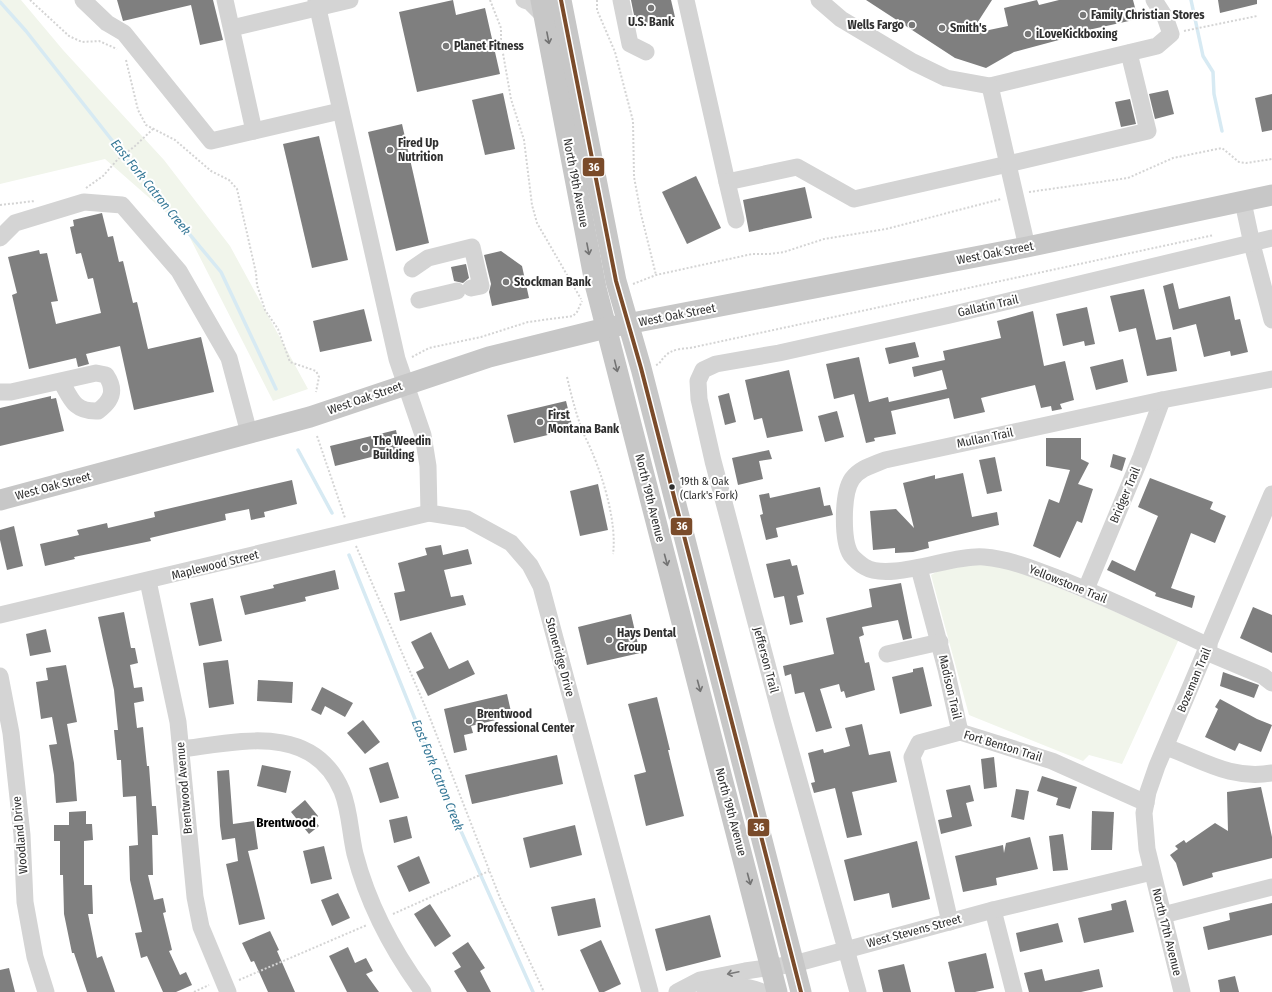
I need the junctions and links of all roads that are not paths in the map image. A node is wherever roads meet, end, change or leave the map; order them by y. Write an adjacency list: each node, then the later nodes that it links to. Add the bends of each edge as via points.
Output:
1 (83, 0): 17 (street, via 107,23 124,33 211,140)
2 (225, 0): 12 (street)
3 (350, 0): 10 (street)
4 (524, 0): 11 (street)
5 (561, 0): 30 (main road, North 19th Avenue, via 618,289)
6 (621, 0): 13 (street, via 630,44)
7 (686, 0): 19 (street)
8 (820, 0): 15 (street, via 841,19 913,62 946,78)
9 (1154, 0): 14 (street, via 1165,17 1171,34 1157,46)
10 (316, 4): 12 (street); 16 (street)
11 (542, 8): 31 (main road, North 19th Avenue, one-way to 31, via 590,298)
12 (232, 28): 17 (street)
13 (646, 52)
14 (1129, 53): 15 (street); 18 (street, via 1148,131)
15 (990, 86): 18 (street)
16 (340, 111): 17 (street); 35 (street)
17 (254, 131)
18 (1008, 164): 19 (street, via 854,199 797,167); 26 (street)
19 (728, 182): 22 (street)
20 (1272, 195): 21 (main road, West Oak Street)
21 (1243, 202): 25 (street); 26 (main road, West Oak Street)
22 (736, 220)
23 (0, 238): 38 (street, via 15,223 84,202 122,205 179,271 229,358)
24 (1272, 238): 25 (street, Gallatin Trail)
25 (1252, 244): 29 (street); 32 (street, Gallatin Trail, via 950,315 779,353 716,364)
26 (1027, 247): 30 (main road, West Oak Street)
27 (412, 269): 28 (street, via 428,258 472,247 481,286)
28 (419, 300)
29 (1272, 320)
30 (629, 324): 31 (main road, West Oak Street); 63 (main road, North 19th Avenue)
31 (606, 328): 35 (main road, West Oak Street, via 489,357); 64 (main road, North 19th Avenue, one-way to 64)
32 (703, 370): 62 (street, Jefferson Trail, via 698,381 699,399 713,461 781,718)
33 (1272, 379): 37 (street, Mullan Trail)
34 (61, 381): 36 (street)
35 (405, 385): 38 (main road, West Oak Street, via 310,417); 41 (street, via 422,435 428,466)
36 (0, 392)
37 (1162, 400): 43 (street, Mullan Trail, via 910,454 862,469 852,479 843,503 851,555 866,568 884,571); 45 (street, Bridger Trail)
38 (249, 433): 40 (main road, West Oak Street)
39 (1272, 494): 42 (street, Bozeman Trail)
40 (0, 500)
41 (429, 513): 44 (street, Maplewood Street); 68 (street, Stoneridge Drive, via 467,519 511,543 530,565 541,586)
42 (1266, 528): 48 (street, Bozeman Trail)
43 (919, 568): 45 (street, Yellowstone Trail, via 965,557 984,557 1011,562); 47 (street, Madison Trail)
44 (148, 581): 46 (street, Maplewood Street); 54 (street, Brentwood Avenue, via 164,649)
45 (1086, 590): 48 (street, Yellowstone Trail)
46 (0, 615)
47 (940, 642): 49 (street, Madison Trail); 52 (street, Madison Trail)
48 (1208, 649): 51 (street, Yellowstone Trail); 53 (street, Bozeman Trail)
49 (887, 654)
50 (0, 676): 66 (street, Woodland Drive, via 11,733 26,902 35,957)
51 (1272, 683)
52 (960, 732): 56 (street, Fort Benton Trail, via 1052,762); 61 (street, Fort Benton Trail, via 919,743 912,757)
53 (1166, 746): 55 (street, via 1232,773); 56 (street, Bozeman Trail)
54 (181, 750): 65 (street, Brentwood Avenue, via 194,897 201,927); 67 (street, via 261,740 290,744 315,756 336,779 342,792 360,873 380,920 404,965)
55 (1272, 773)
56 (1146, 803): 57 (street, Bozeman Trail, via 1144,813 1147,849)
57 (1152, 872): 59 (street, West Stevens Street); 60 (street, North 17th Avenue)
58 (1272, 887): 60 (street)
59 (993, 910): 61 (street, West Stevens Street); 75 (street)
60 (1163, 914): 76 (street, North 17th Avenue)
61 (950, 922): 62 (street, West Stevens Street)
62 (847, 949): 63 (street, West Stevens Street); 74 (street, Jefferson Trail)
63 (794, 964): 64 (street, West Stevens Street); 73 (main road, North 19th Avenue)
64 (772, 968): 69 (street, West Stevens Street, one-way to 69, via 700,980); 72 (main road, North 19th Avenue)
65 (225, 986)
66 (46, 992)
67 (424, 992)
68 (650, 992)
69 (677, 992)
70 (705, 992): 71 (street, via 734,985)
71 (762, 992)
72 (777, 992)
73 (801, 992)
74 (858, 992)
75 (1014, 992)
76 (1182, 992)

